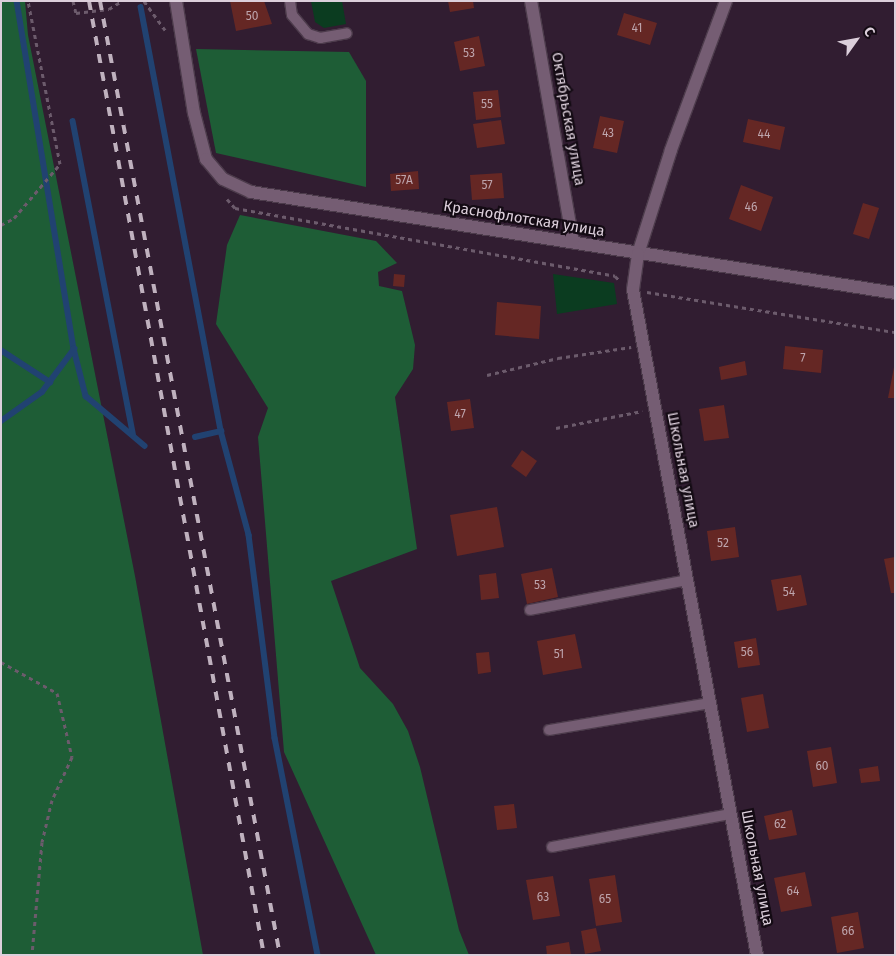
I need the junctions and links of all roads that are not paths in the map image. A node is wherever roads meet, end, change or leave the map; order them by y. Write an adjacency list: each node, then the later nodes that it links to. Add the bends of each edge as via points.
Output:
1 (176, 1): 6 (street, Краснофлотская улица, via 194,113 206,159 224,179 251,192)
2 (290, 1): 5 (lane, via 292,15 308,34 320,38)
3 (531, 1): 6 (street, Октябрьская улица)
4 (726, 1): 7 (street, Школьная улица, via 671,150)
5 (347, 33)
6 (573, 242): 7 (street, Краснофлотская улица)
7 (638, 254): 8 (street, Краснофлотская улица); 9 (street, Школьная улица, via 632,290)
8 (895, 293)
9 (687, 580): 10 (lane); 11 (street, Школьная улица)
10 (530, 610)
11 (710, 703): 12 (lane); 13 (street, Школьная улица)
12 (549, 730)
13 (730, 814): 14 (lane); 15 (street, Школьная улица)
14 (552, 847)
15 (757, 955)

